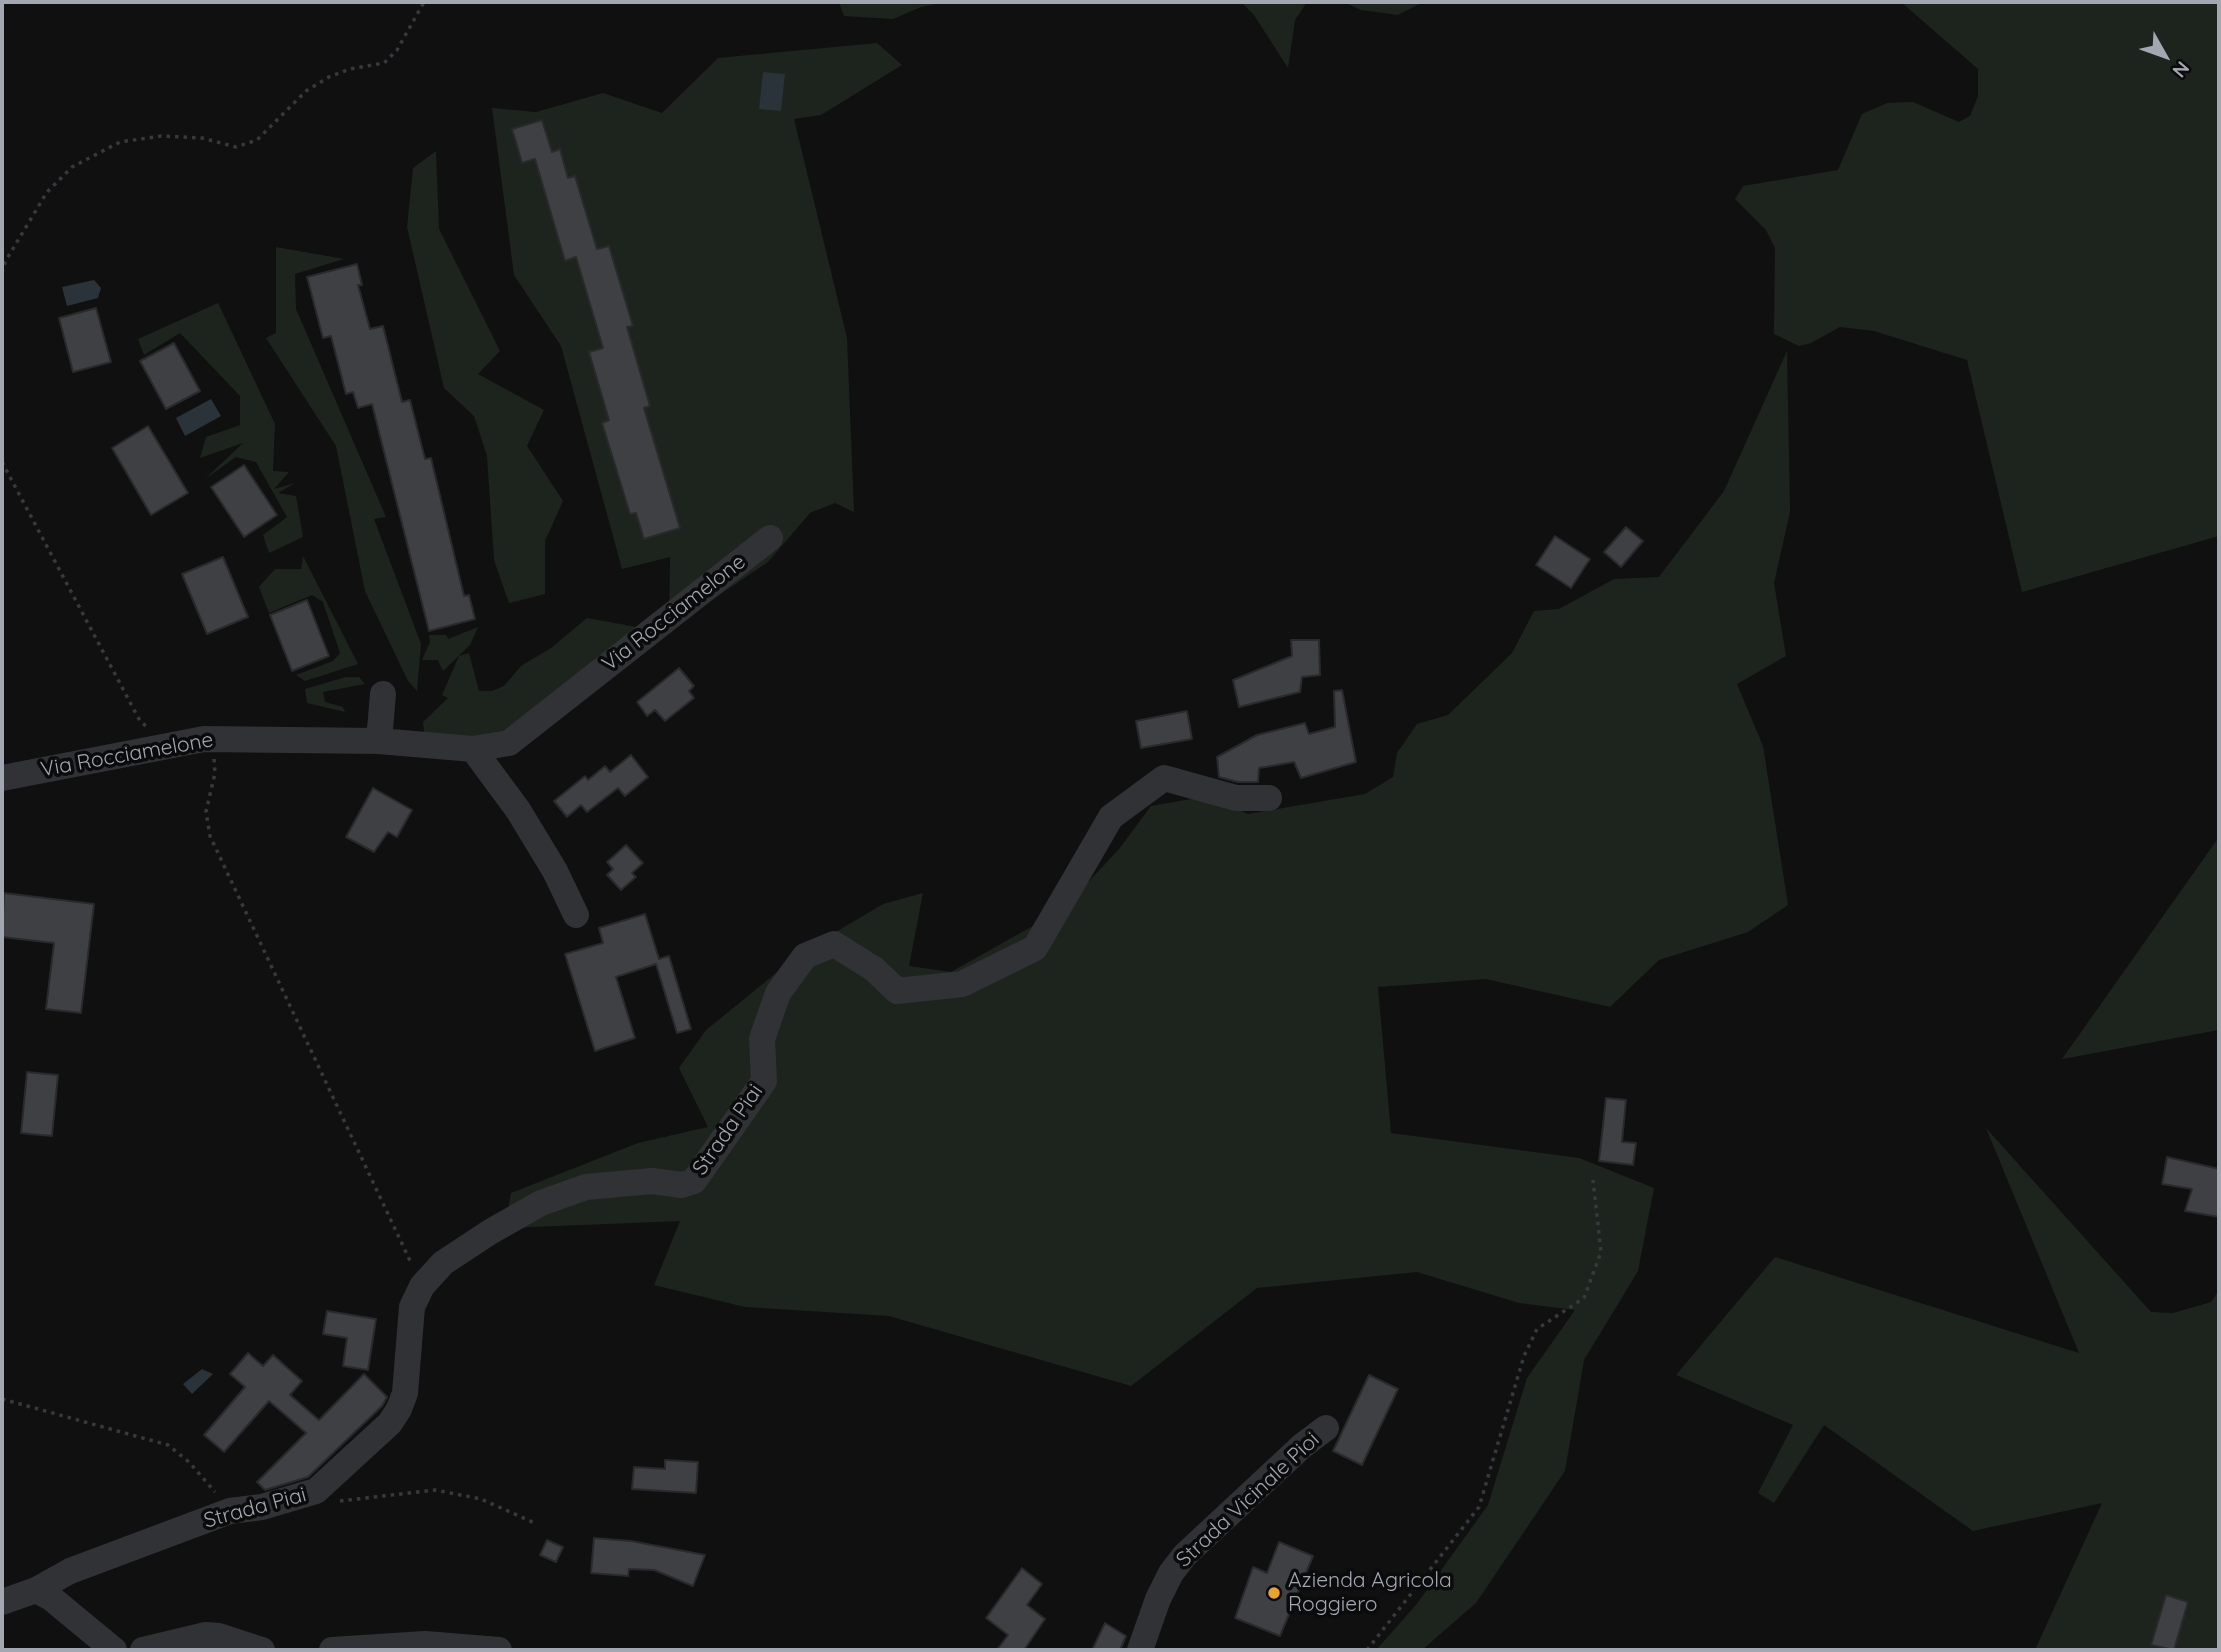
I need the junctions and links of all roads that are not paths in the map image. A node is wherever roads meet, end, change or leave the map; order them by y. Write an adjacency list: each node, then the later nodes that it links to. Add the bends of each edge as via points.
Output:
1 (770, 538): 4 (street, Via Rocciamelone, via 509,743)
2 (383, 694): 3 (street)
3 (379, 741): 4 (street, Via Rocciamelone); 5 (street, Via Rocciamelone, via 204,739)
4 (473, 748): 7 (street, via 518,810)
5 (2, 778)
6 (1269, 798): 9 (street, Strada Piai, via 1236,798 1164,778 1111,817 1035,948 962,985 897,992 874,969 834,944 804,956 778,993 762,1039 764,1081 694,1181 586,1187 562,1194 490,1232 443,1263 422,1286 412,1307 405,1393 390,1423 316,1491 230,1511 70,1571)
7 (576, 915)
8 (1326, 1428): 16 (street, Strada Vicinale Pioi, via 1185,1555 1158,1599)
9 (36, 1590): 10 (street); 11 (street)
10 (2, 1602)
11 (114, 1650)
12 (143, 1650): 13 (street, via 206,1635)
13 (262, 1650)
14 (332, 1650): 15 (street, via 425,1644)
15 (499, 1650)
16 (1140, 1650)

